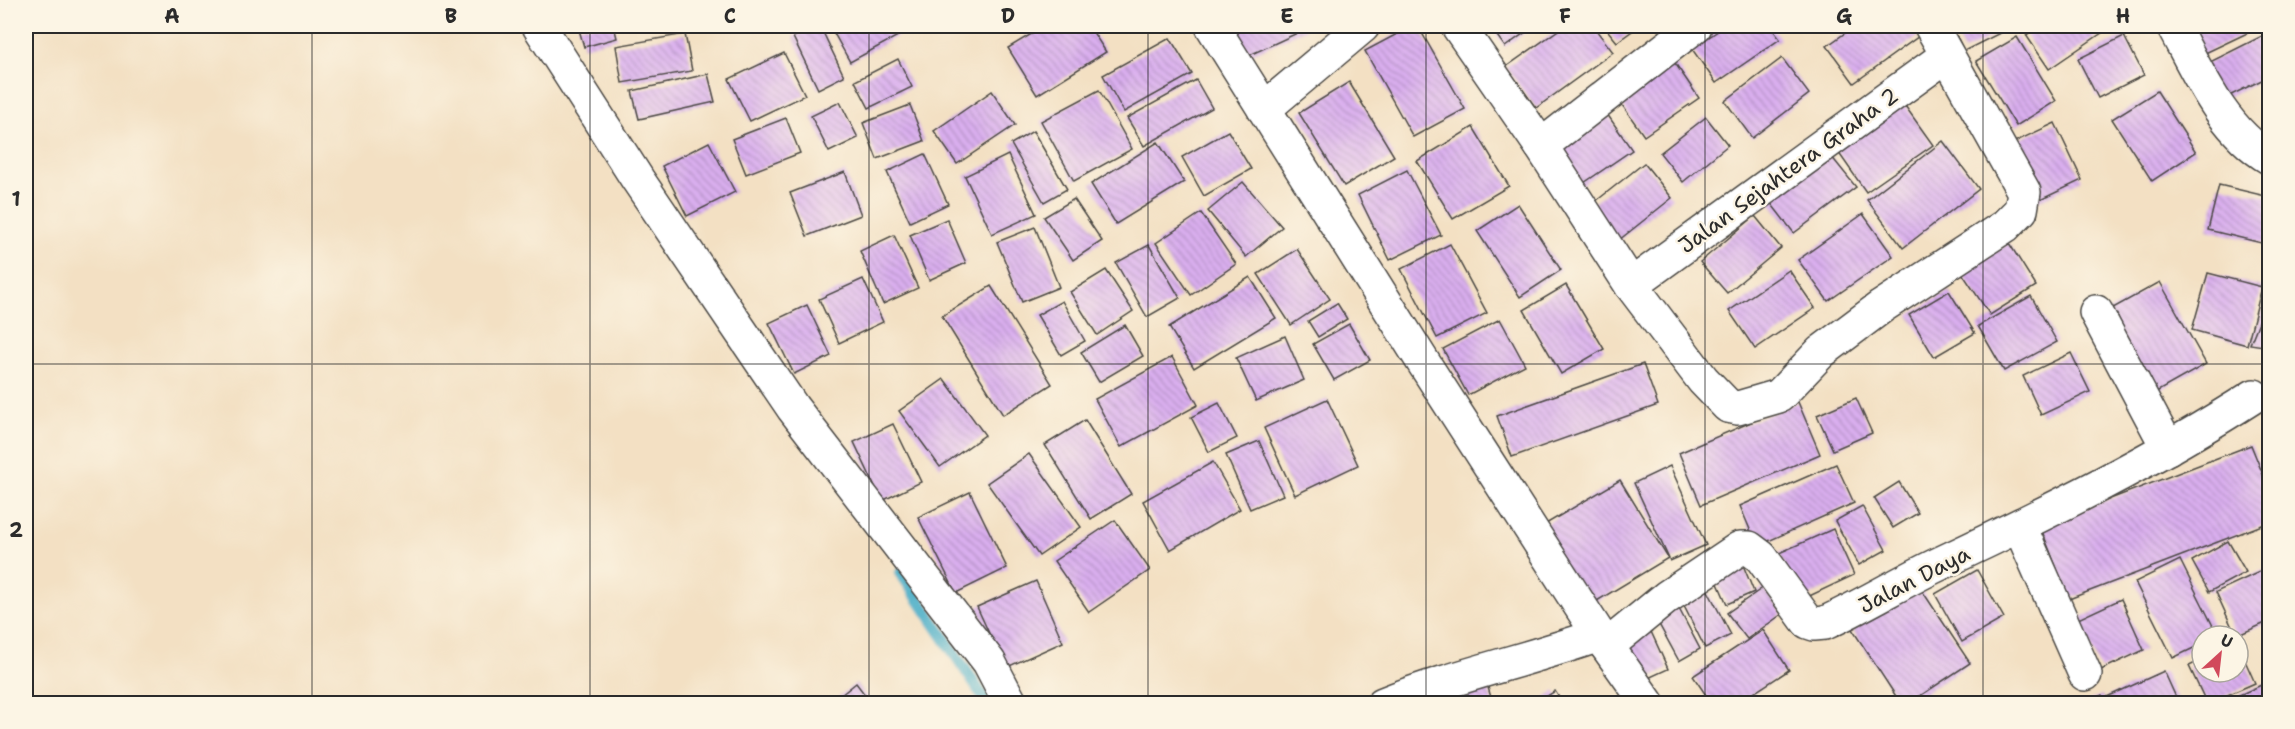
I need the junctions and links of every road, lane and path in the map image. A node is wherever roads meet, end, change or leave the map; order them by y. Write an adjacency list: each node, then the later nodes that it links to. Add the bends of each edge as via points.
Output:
1 (539, 26): 19 (street, via 781,391 989,662)
2 (1212, 26): 9 (street)
3 (1364, 26): 9 (street)
4 (1458, 26): 10 (street)
5 (1695, 26): 10 (street)
6 (1931, 26): 8 (street)
7 (2173, 26): 11 (street, via 2217,105 2253,148)
8 (1946, 56): 12 (street, Jalan Sejahtera Graha 2); 12 (street, via 2024,192 2021,210 2005,226 1821,352 1779,396 1738,408 1728,406 1703,380)
9 (1264, 109): 17 (street)
10 (1541, 146): 12 (street)
11 (2270, 158)
12 (1631, 285)
13 (2096, 312): 15 (street)
14 (2254, 396): 15 (street, Jalan Daya)
15 (2168, 448): 16 (street, Jalan Daya)
16 (2020, 526): 17 (street, Jalan Daya, via 1825,623 1814,624 1808,622 1761,557 1749,548 1740,548); 18 (street)
17 (1603, 641): 20 (street, via 1414,691); 21 (street)
18 (2085, 674)
19 (1011, 704)
20 (1383, 704)
21 (1648, 704)

